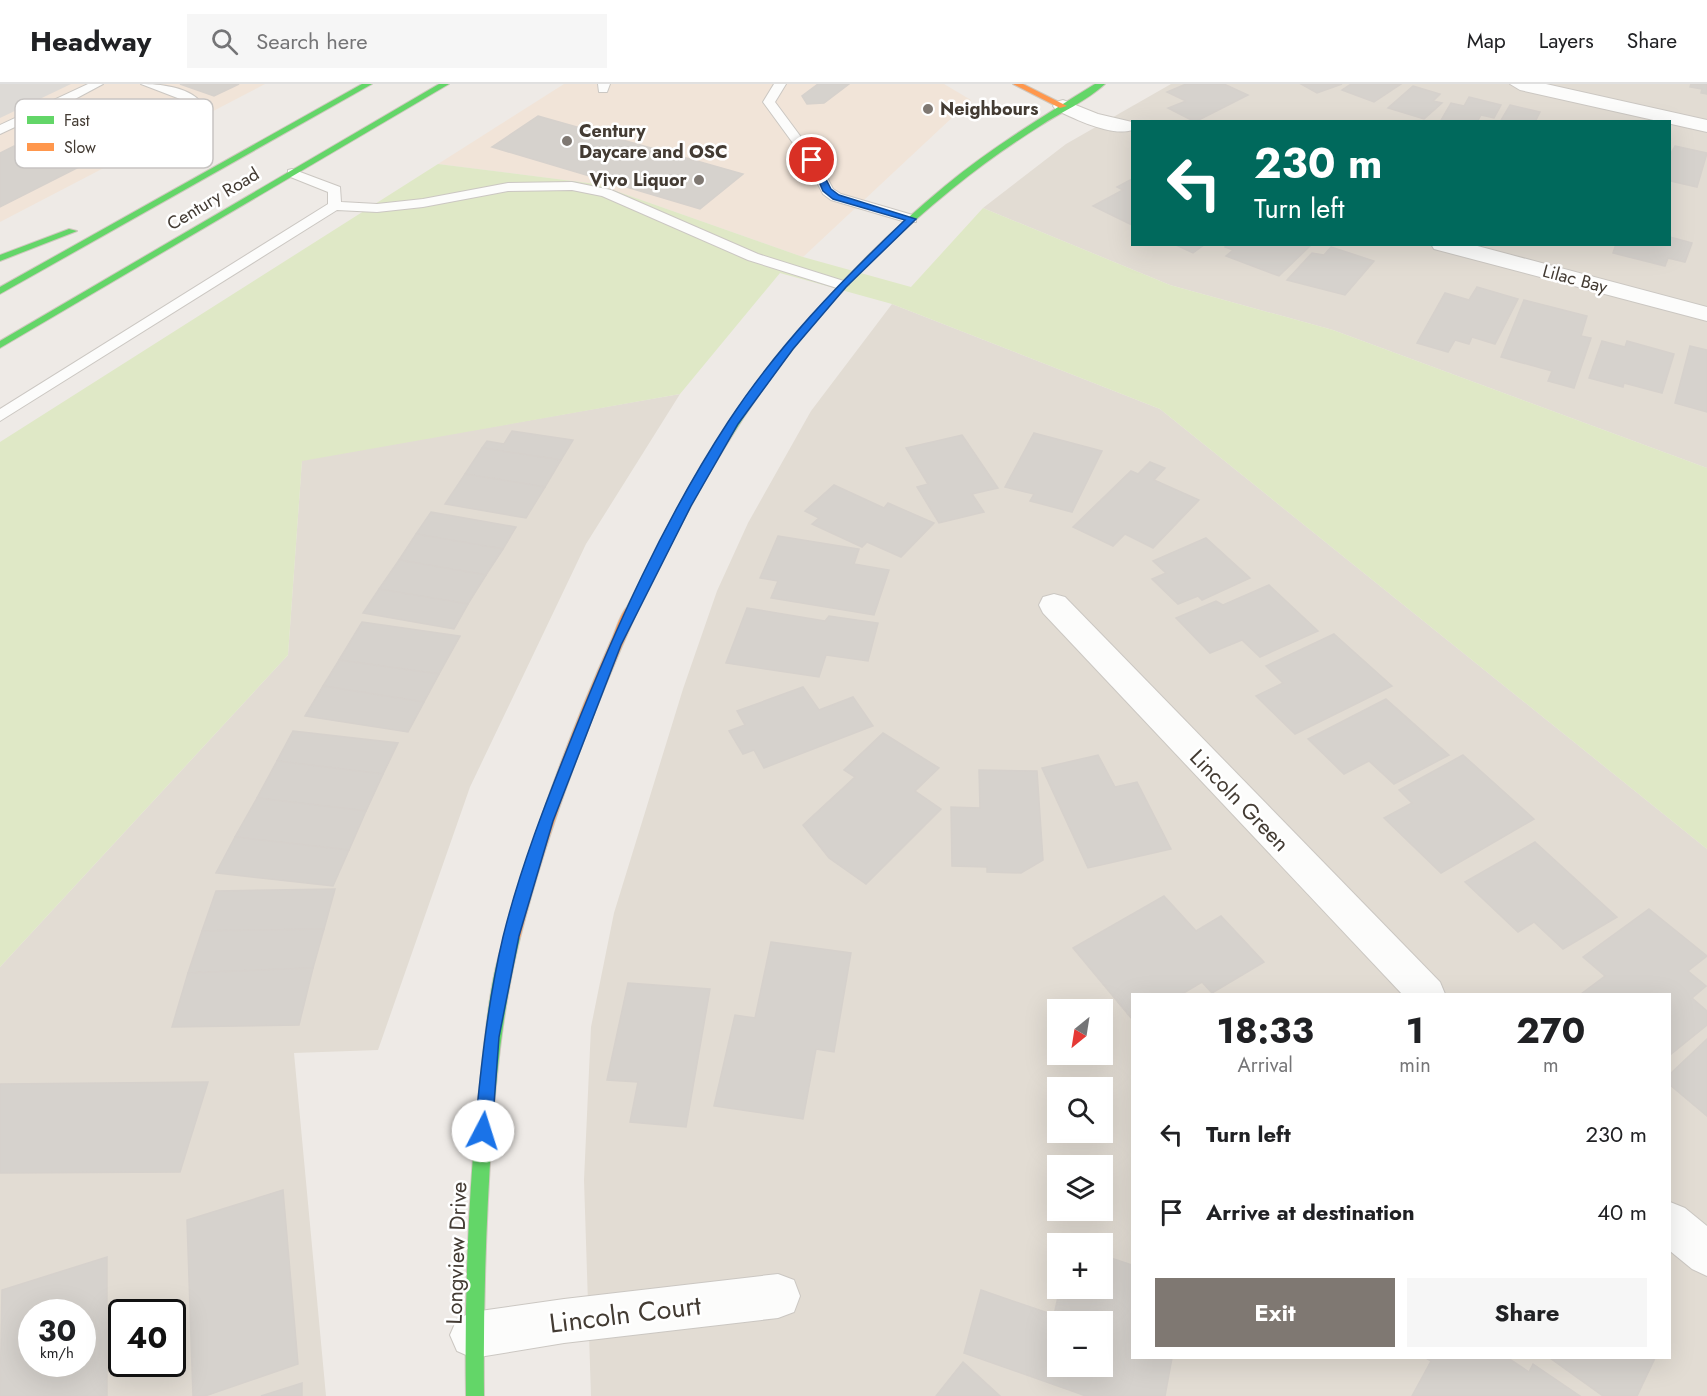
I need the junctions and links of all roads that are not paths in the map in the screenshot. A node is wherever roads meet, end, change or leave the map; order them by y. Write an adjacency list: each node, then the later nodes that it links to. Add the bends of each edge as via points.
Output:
1 (97, 84): 11 (lane)
2 (147, 84): 12 (lane)
3 (368, 84): 18 (street, Century Road)
4 (422, 84): 17 (street)
5 (445, 84): 17 (street, Century Road)
6 (780, 84): 21 (lane, via 769,102 812,160 828,191 836,197)
7 (1017, 84): 10 (street)
8 (1101, 84): 10 (street, Longview Drive)
9 (1520, 84): 14 (street)
10 (1073, 97): 15 (street, via 1092,119); 21 (street, Longview Drive, via 988,155)
11 (65, 99)
12 (192, 99)
13 (15, 123): 16 (lane)
14 (1707, 126)
15 (1129, 128)
16 (0, 130)
17 (311, 162): 19 (street, Century Road)
18 (217, 169): 23 (street); 25 (street, Century Road)
19 (292, 173): 20 (lane, via 335,190); 27 (street, Century Road)
20 (334, 206): 24 (lane, via 377,208 508,187 572,186 606,193 753,257); 28 (lane)
21 (911, 219): 24 (street, Longview Drive)
22 (1450, 246): 26 (street, Lilac Bay)
23 (0, 258)
24 (843, 285): 34 (street, Longview Drive, via 790,346 733,423 685,506 615,645 546,821 511,936 491,1037 479,1178)
25 (0, 291)
26 (1707, 314)
27 (0, 345)
28 (0, 416)
29 (1054, 605): 30 (street, Lincoln Green)
30 (1425, 993)
31 (1671, 1224): 32 (street)
32 (1707, 1254)
33 (778, 1296): 34 (street, Lincoln Court)
34 (473, 1335): 35 (street, Longview Drive)
35 (476, 1396)

